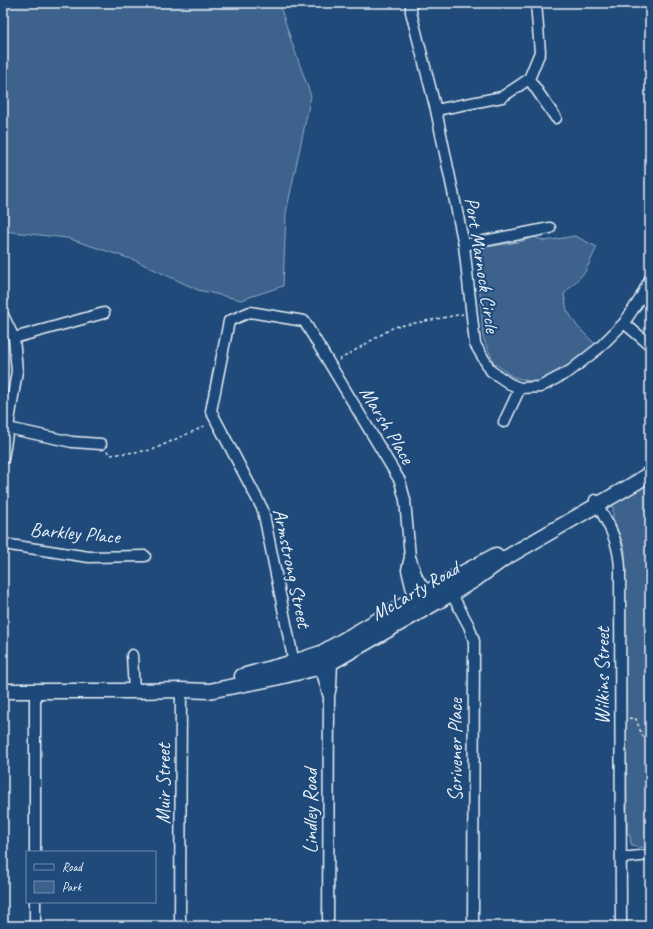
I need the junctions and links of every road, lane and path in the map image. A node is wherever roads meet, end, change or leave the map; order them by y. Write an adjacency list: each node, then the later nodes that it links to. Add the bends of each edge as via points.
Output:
1 (411, 3): 4 (street, Port Marnock Circle, via 411,12)
2 (536, 3): 3 (street, via 540,52)
3 (529, 79): 4 (street, via 502,97); 5 (street)
4 (436, 110): 7 (street, Port Marnock Circle)
5 (556, 118)
6 (550, 228): 7 (street)
7 (464, 245): 9 (street, Port Marnock Circle)
8 (650, 279): 13 (street)
9 (472, 312): 16 (path, via 394,327); 17 (street, Port Marnock Circle, via 475,344 492,371)
10 (104, 313): 14 (street)
11 (3, 315): 14 (street)
12 (304, 321): 16 (street, Marsh Place); 18 (street, Armstrong Street, via 250,312 229,321 211,411)
13 (624, 323): 15 (street); 17 (street, via 599,348 570,371 540,387)
14 (14, 338): 20 (street, via 17,371)
15 (650, 345)
16 (330, 365): 29 (street, Marsh Place, via 400,481 405,500 410,557 408,570)
17 (520, 388): 19 (street)
18 (216, 421): 21 (path, via 152,450 110,455); 33 (street, Armstrong Street, via 263,510)
19 (504, 422)
20 (8, 428): 21 (street, via 72,442); 22 (street)
21 (101, 444)
22 (3, 459)
23 (650, 466): 25 (street, McLarty Road)
24 (650, 473): 25 (street, McLarty Road)
25 (596, 502): 28 (street, McLarty Road, via 473,581); 39 (street, Wilkins Street, via 613,534 620,561)
26 (3, 544): 27 (street, Barkley Place, via 89,557)
27 (145, 556)
28 (448, 588): 29 (street, McLarty Road); 30 (street, McLarty Road); 48 (street, Scrivener Place, via 469,626 474,641)
29 (420, 596): 30 (street, Marsh Place); 32 (street, McLarty Road)
30 (426, 608): 32 (street, McLarty Road)
31 (132, 655): 37 (street)
32 (324, 662): 33 (street, McLarty Road); 38 (street, Lindley Road, via 323,676); 38 (street, Lindley Road, via 331,686)
33 (295, 668): 35 (street, McLarty Road, via 271,679 209,691)
34 (35, 690): 36 (street, McLarty Road); 37 (street, McLarty Road); 41 (street)
35 (181, 690): 37 (street, McLarty Road); 46 (street, Muir Street)
36 (3, 691)
37 (134, 691)
38 (329, 696): 47 (street, Lindley Road)
39 (620, 717): 40 (path, via 636,719); 43 (street, Wilkins Street)
40 (650, 746)
41 (35, 851)
42 (650, 855): 43 (street)
43 (621, 858): 49 (street, Wilkins Street)
44 (35, 903): 45 (street)
45 (35, 926)
46 (180, 926)
47 (328, 926)
48 (473, 926)
49 (620, 926)

